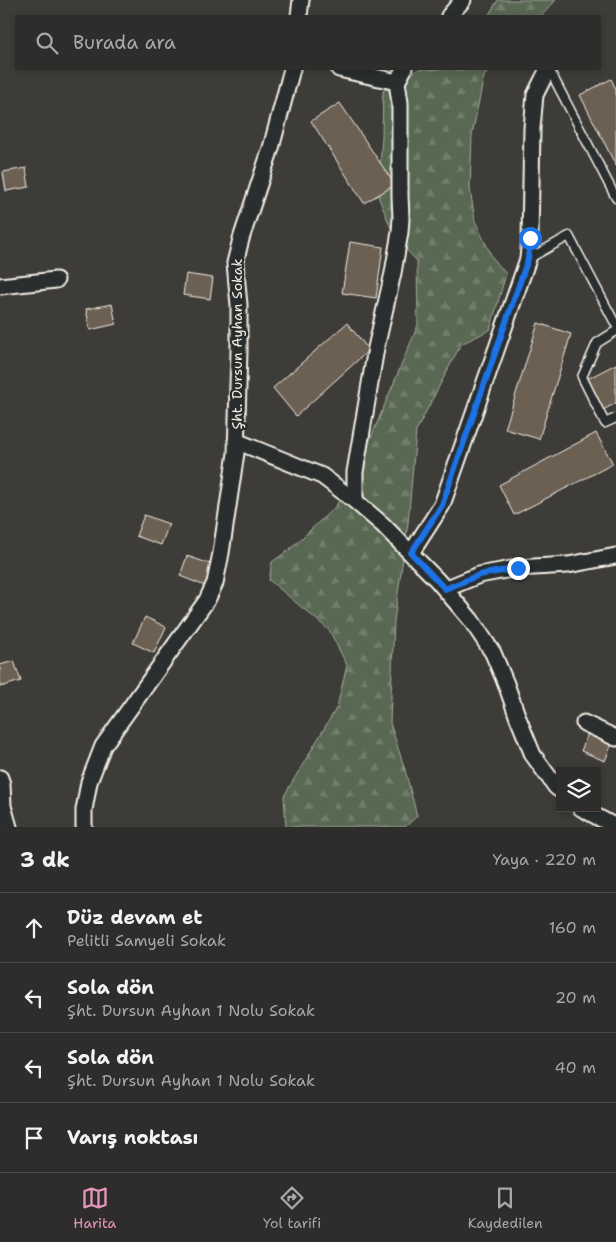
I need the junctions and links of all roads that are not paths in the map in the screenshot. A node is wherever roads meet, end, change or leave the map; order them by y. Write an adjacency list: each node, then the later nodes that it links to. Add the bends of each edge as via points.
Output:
1 (463, 0): 2 (street)
2 (450, 15)
3 (292, 70): 15 (street, Şht. Dursun Ayhan Sokak, via 235,263 240,350)
4 (349, 70): 7 (street)
5 (548, 70): 9 (street, via 535,95)
6 (549, 70): 8 (lane)
7 (400, 75): 16 (street, via 400,225 355,472)
8 (616, 198)
9 (528, 259): 12 (lane, via 569,236); 17 (street, via 442,505)
10 (56, 280): 11 (street)
11 (0, 286)
12 (616, 325)
13 (616, 331): 14 (lane, via 597,342 582,377 605,423)
14 (616, 418)
15 (236, 441): 16 (street, via 322,476); 26 (street, Şht. Dursun Ayhan Sokak, via 222,553 214,583 207,600 103,746 89,782)
16 (355, 501): 17 (street)
17 (411, 553): 19 (street)
18 (616, 556): 19 (street, via 479,575)
19 (445, 589): 23 (street, via 494,653 534,755)
20 (584, 723): 21 (street)
21 (616, 738)
22 (0, 778): 25 (street)
23 (556, 786)
24 (588, 812): 27 (street)
25 (9, 827)
26 (84, 827)
27 (616, 827)

